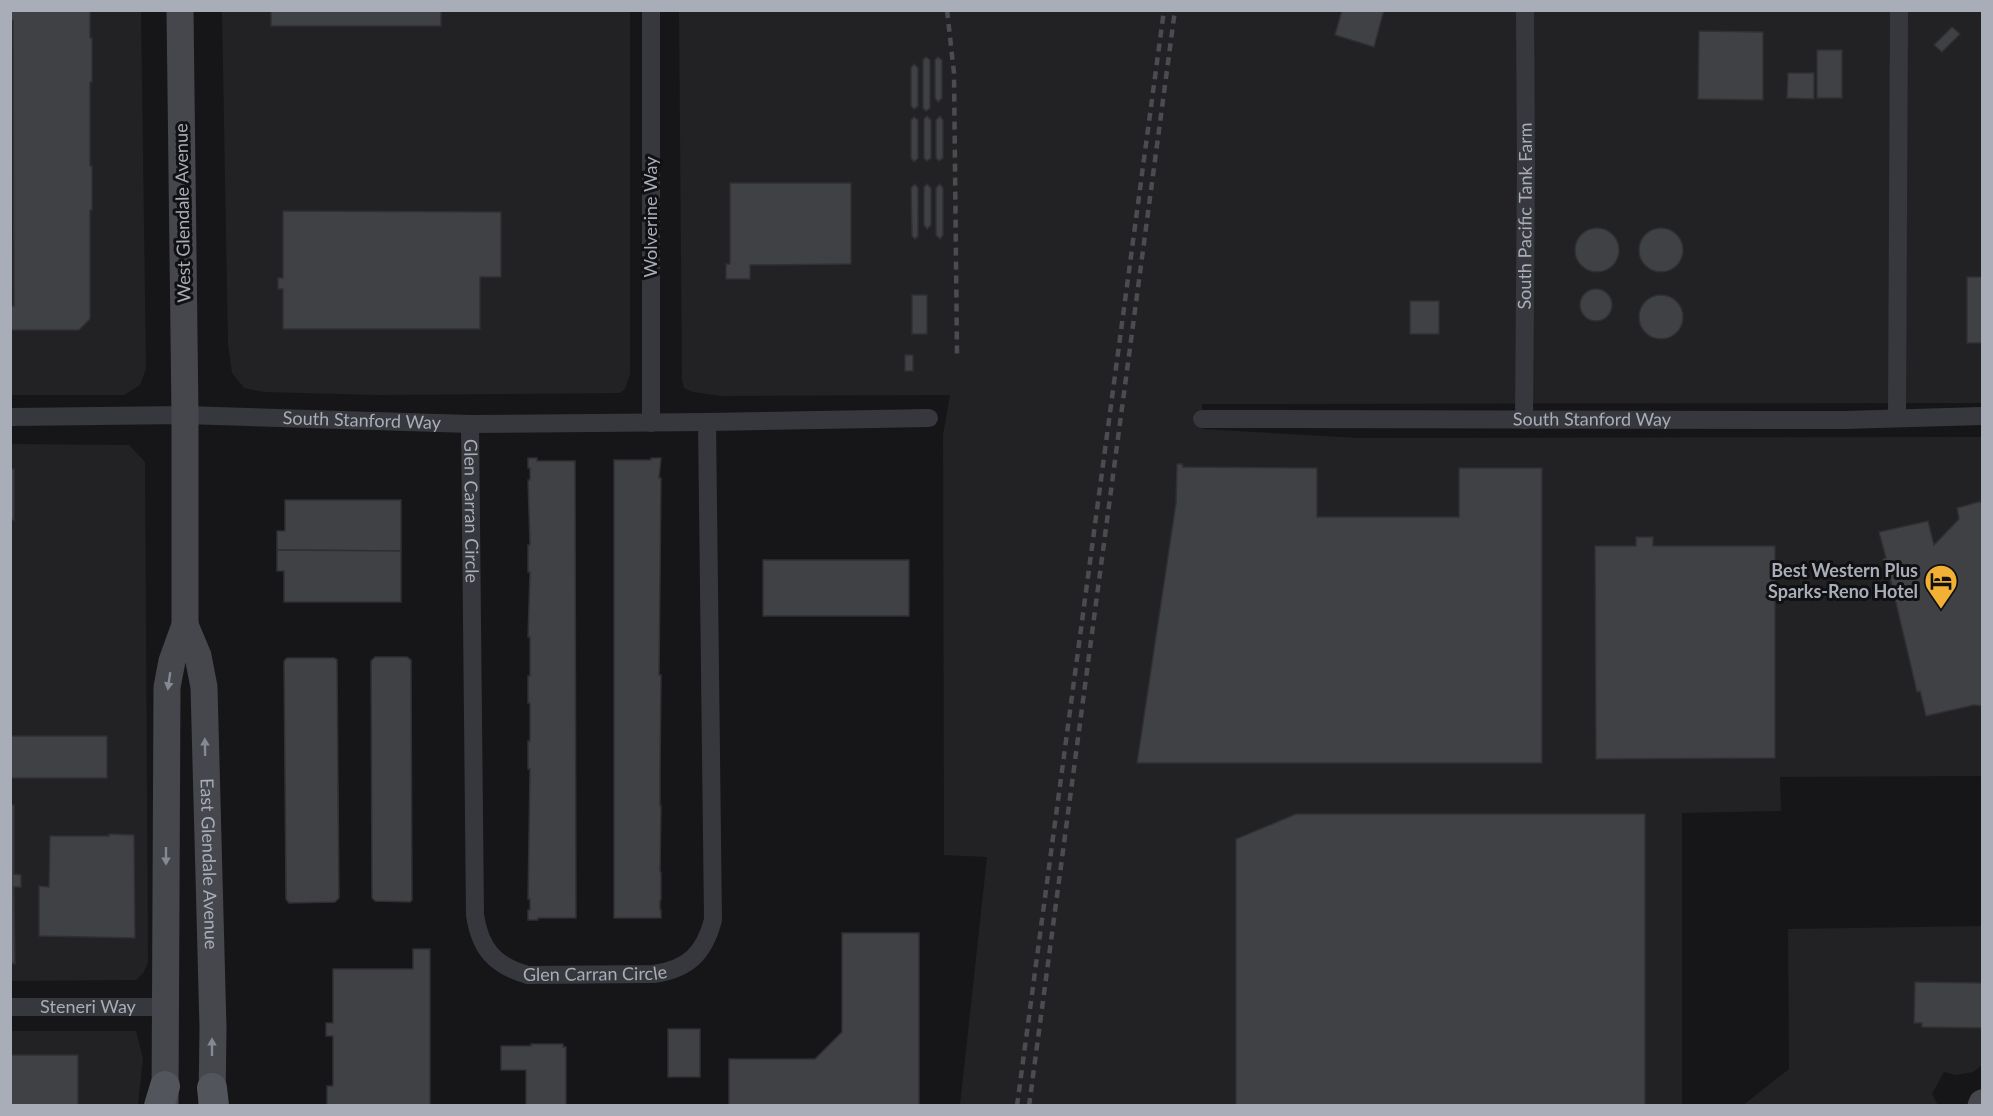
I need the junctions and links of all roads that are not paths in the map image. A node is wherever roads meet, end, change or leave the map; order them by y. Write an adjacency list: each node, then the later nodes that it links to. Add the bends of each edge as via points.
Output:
1 (180, 10): 5 (main road, West Glendale Avenue)
2 (651, 10): 13 (street, Wolverine Way)
3 (1525, 10): 11 (street, South Pacific Tank Farm)
4 (1899, 10): 9 (street)
5 (185, 415): 7 (street, South Stanford Way); 14 (street, South Stanford Way); 15 (main road, East Glendale Avenue)
6 (1983, 416): 9 (street, South Stanford Way)
7 (10, 417)
8 (929, 418): 12 (street, South Stanford Way)
9 (1897, 418): 11 (street, South Stanford Way)
10 (1202, 419): 11 (street, South Stanford Way)
11 (1524, 420)
12 (707, 422): 13 (street, South Stanford Way); 14 (street, Glen Carran Circle, via 713,920 698,954 669,972 654,974 528,975 512,971 496,960 477,930)
13 (651, 423): 14 (street, South Stanford Way)
14 (470, 424)
15 (184, 625): 17 (main road, East Glendale Avenue, one-way to 17, via 167,687); 19 (main road, East Glendale Avenue, one-way to 15, via 204,687 198,656)
16 (10, 1006): 17 (street, Steneri Way)
17 (165, 1007): 18 (main road, East Glendale Avenue)
18 (163, 1099)
19 (213, 1100)

